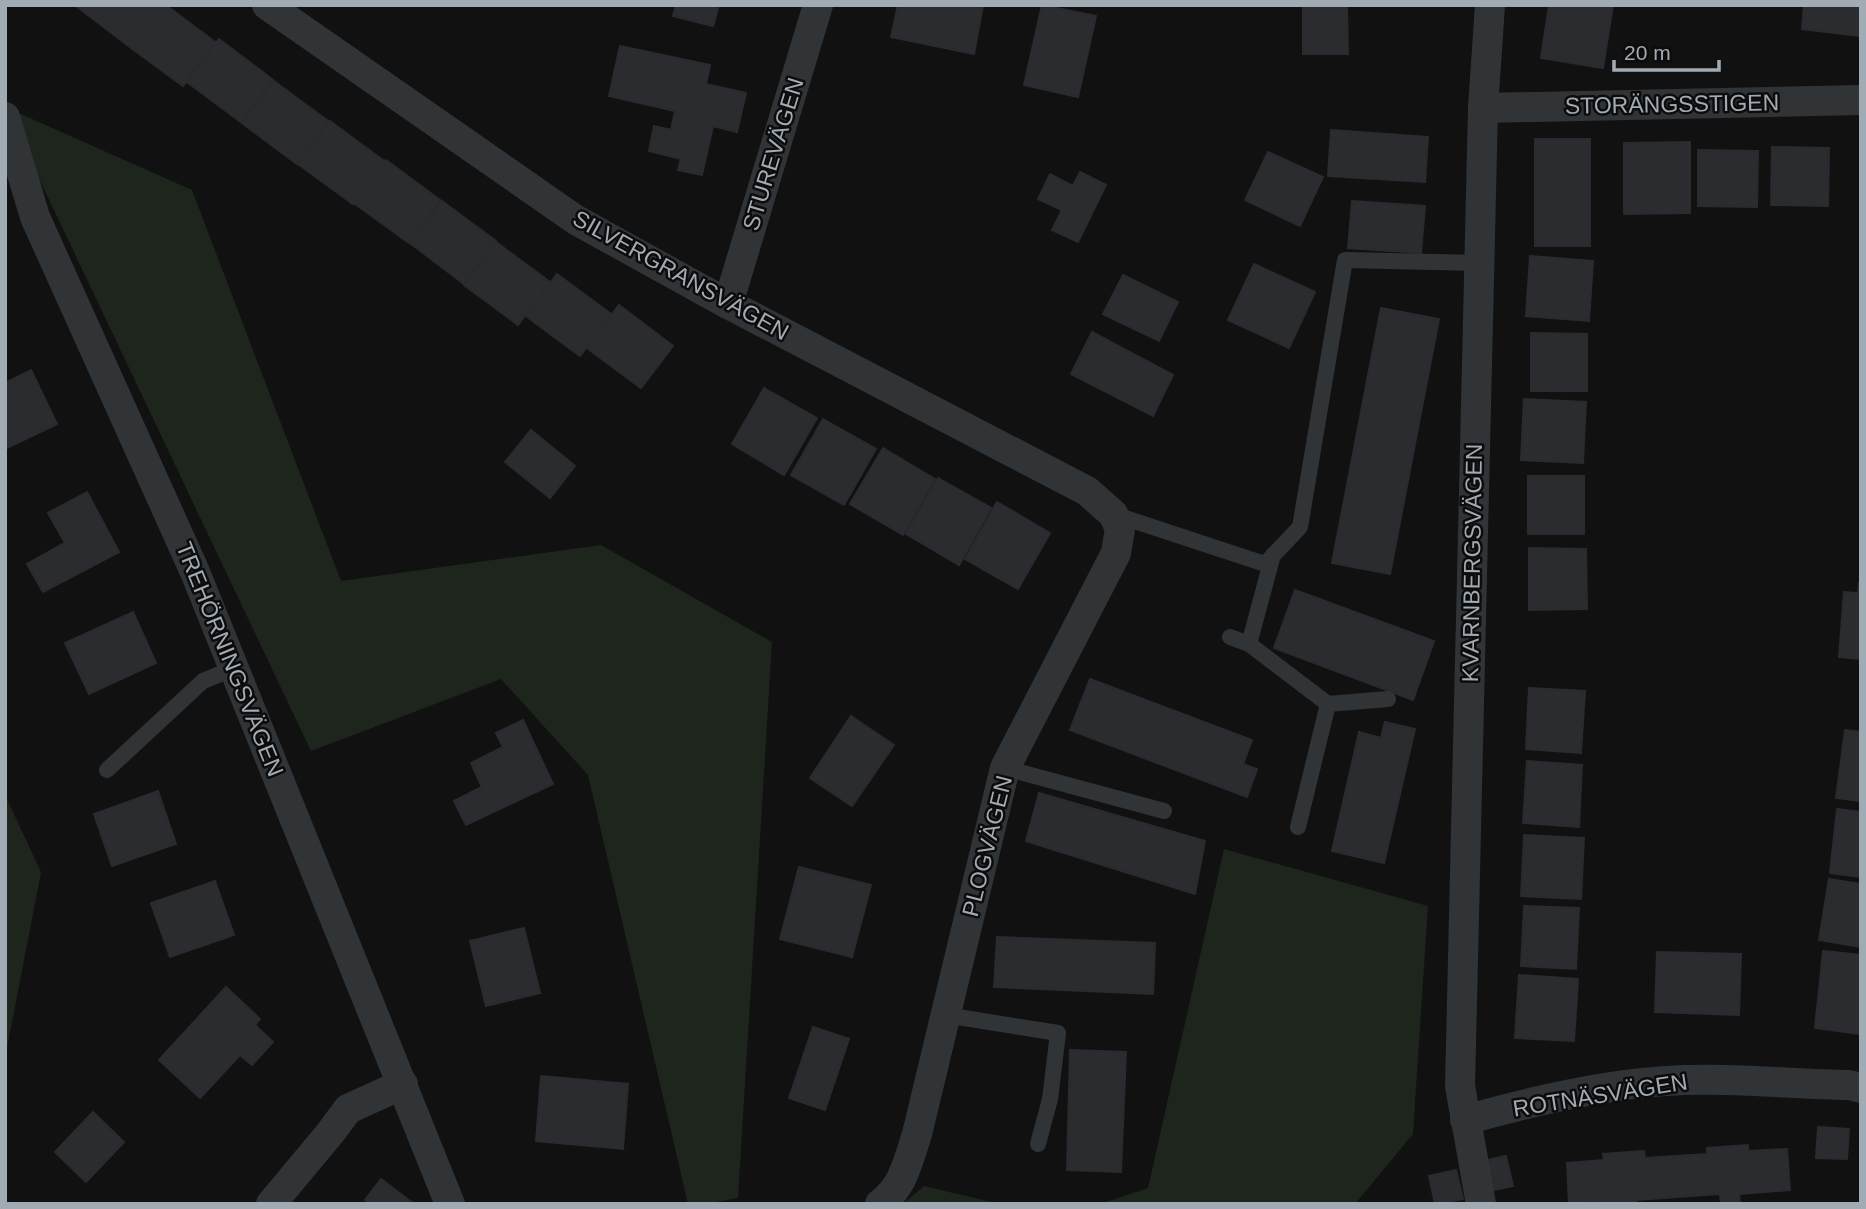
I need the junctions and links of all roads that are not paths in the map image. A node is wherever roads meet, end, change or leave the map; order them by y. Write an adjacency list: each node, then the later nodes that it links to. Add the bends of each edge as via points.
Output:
1 (267, 5): 8 (street, SILVERGRANSVÄGEN, via 576,220)
2 (818, 5): 8 (street, STUREVÄGEN)
3 (1490, 5): 5 (street, KVARNBERGSVÄGEN)
4 (1861, 100): 5 (street, STORÄNGSSTIGEN)
5 (1483, 108): 7 (street, KVARNBERGSVÄGEN)
6 (5, 117): 13 (street, TREHÖRNINGSVÄGEN, via 35,217)
7 (1479, 263): 10 (lane, via 1345,260 1300,527); 23 (street, KVARNBERGSVÄGEN, via 1460,1086)
8 (728, 304): 9 (street, SILVERGRANSVÄGEN, via 1087,491)
9 (1113, 514): 10 (lane, via 1265,564); 16 (street, PLOGVÄGEN, via 1120,529 1116,553)
10 (1273, 555): 12 (lane)
11 (1230, 637): 12 (lane)
12 (1249, 645): 15 (lane)
13 (235, 668): 17 (lane, via 203,681); 21 (street, TREHÖRNINGSVÄGEN)
14 (1388, 699): 15 (lane)
15 (1328, 704): 19 (lane)
16 (1005, 768): 18 (lane); 20 (street, PLOGVÄGEN)
17 (107, 770)
18 (1164, 811)
19 (1298, 827)
20 (945, 1015): 24 (lane, via 1058,1033 1050,1099); 25 (street, PLOGVÄGEN, via 917,1134 902,1180)
21 (403, 1084): 26 (street, via 348,1109); 27 (street, TREHÖRNINGSVÄGEN)
22 (1861, 1088): 23 (street, ROTNÄSVÄGEN, via 1664,1081 1604,1089)
23 (1465, 1120): 28 (street, KVARNBERGSVÄGEN)
24 (1038, 1144)
25 (885, 1200)
26 (271, 1204)
27 (450, 1204)
28 (1481, 1204)

